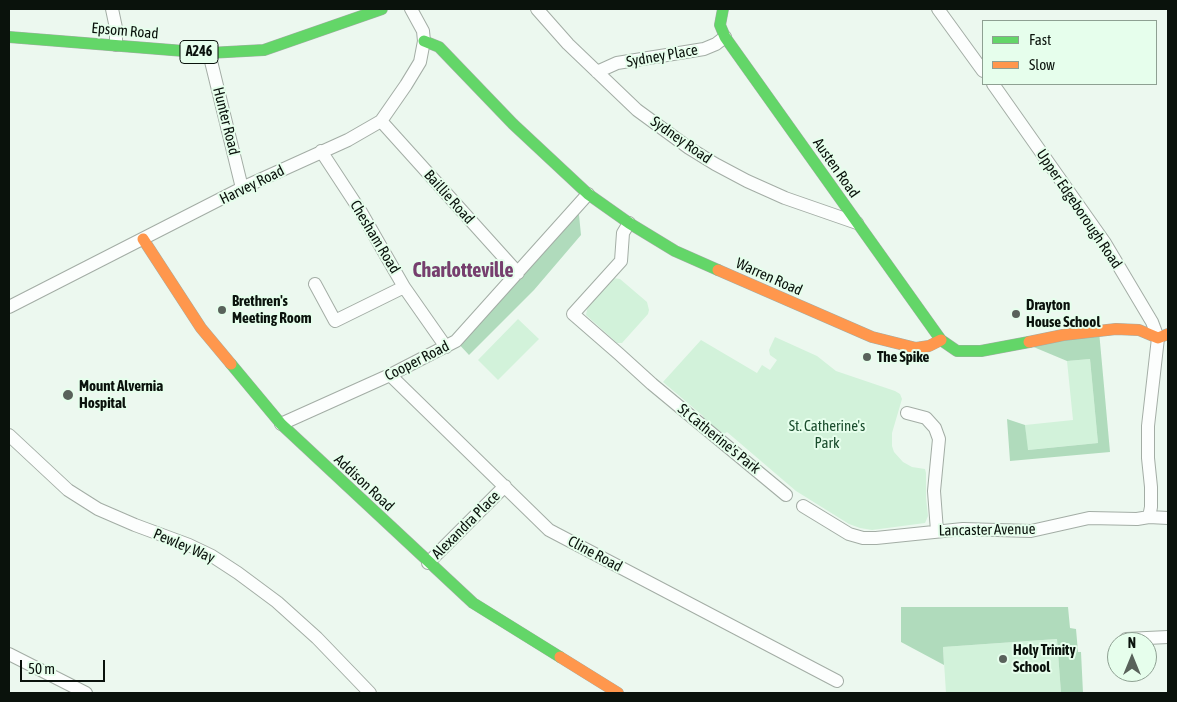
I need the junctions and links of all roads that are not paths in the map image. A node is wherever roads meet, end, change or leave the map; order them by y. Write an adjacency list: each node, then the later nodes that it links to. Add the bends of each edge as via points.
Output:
1 (112, 9): 10 (street)
2 (382, 9): 11 (street, Epsom Road / A246, via 264,50)
3 (411, 9): 9 (street, via 423,31)
4 (537, 9): 13 (street, Sydney Road)
5 (723, 9): 8 (street, Austen Road, via 720,25)
6 (938, 9): 12 (street)
7 (9, 37): 10 (street, Epsom Road / A246)
8 (725, 37): 13 (street, Sydney Place, via 704,49 617,63); 20 (street, Austen Road)
9 (424, 41): 15 (street, Harvey Road, via 420,62); 18 (street, Warren Road, via 439,48 458,65 513,124)
10 (116, 45): 11 (street, Epsom Road / A246)
11 (210, 53): 17 (street, Hunter Road)
12 (982, 70)
13 (597, 72): 20 (street, Sydney Road, via 638,110 715,164 785,198)
14 (994, 85): 26 (street, Upper Edgeborough Road, via 1105,243)
15 (381, 121): 16 (street, Harvey Road); 22 (street, Baillie Road)
16 (321, 152): 17 (street, Harvey Road); 24 (street, Chesham Road, via 361,212)
17 (242, 188): 21 (street, Harvey Road)
18 (588, 194): 19 (street, Warren Road); 22 (street, Cooper Road)
19 (629, 223): 27 (street, Warren Road, via 675,251 872,337 916,348); 34 (street, St Catherine's Park, via 623,233 621,261 573,314)
20 (857, 223): 27 (street, Austen Road)
21 (143, 239): 25 (street, Harvey Road); 31 (street, Addison Road, via 202,328)
22 (518, 273): 28 (street, Cooper Road)
23 (315, 284): 24 (street, via 335,322)
24 (404, 287): 28 (street, Chesham Road)
25 (9, 307)
26 (1163, 336): 27 (street, via 1139,330 1076,333 981,351 957,351); 36 (street, via 1148,426)
27 (941, 340)
28 (446, 348): 29 (street, Cooper Road)
29 (390, 375): 31 (street, Cooper Road); 33 (street, Cline Road)
30 (907, 413): 38 (street, via 926,418 940,438 934,491)
31 (281, 424): 39 (street, Addison Road)
32 (9, 435): 43 (street, Pewley Way, via 83,500 135,525 190,545 238,573 317,638)
33 (504, 486): 39 (street, Alexandra Place); 41 (street, Cline Road, via 549,530)
34 (786, 495)
35 (803, 506): 38 (street, Lancaster Avenue, via 849,534 863,538)
36 (1149, 517): 37 (street, Lancaster Avenue); 38 (street, Lancaster Avenue, via 1089,518 1019,531)
37 (1168, 518)
38 (937, 531)
39 (428, 563): 44 (street, Addison Road, via 473,604)
40 (9, 654): 42 (street)
41 (837, 681)
42 (86, 693)
43 (370, 693)
44 (618, 693)

